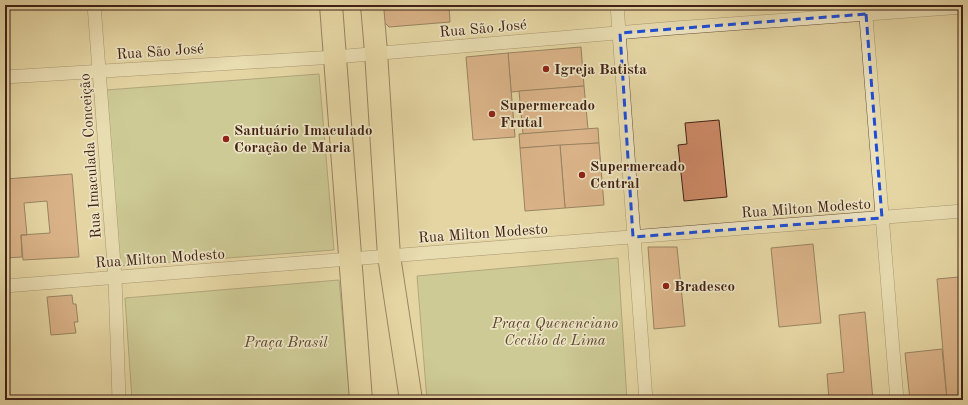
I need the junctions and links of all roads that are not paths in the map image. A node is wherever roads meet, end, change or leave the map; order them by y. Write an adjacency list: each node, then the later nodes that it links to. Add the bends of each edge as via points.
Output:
1 (94, 5): 10 (street, Rua Imaculada Conceição)
2 (331, 5): 9 (highway)
3 (372, 5): 8 (highway)
4 (617, 5): 7 (street)
5 (963, 7): 6 (street, Rua São José)
6 (865, 10): 7 (street, Rua São José); 13 (street)
7 (620, 33): 8 (street, Rua São José); 14 (street)
8 (376, 52): 9 (street, Rua São José); 15 (highway)
9 (335, 56): 10 (street, Rua São José); 16 (highway)
10 (100, 71): 11 (street, Rua São José); 17 (street, Rua Imaculada Conceição)
11 (5, 77)
12 (963, 211): 13 (street, Rua Milton Modesto)
13 (882, 218): 14 (street, Rua Milton Modesto); 23 (street)
14 (633, 237): 15 (street, Rua Milton Modesto); 22 (street)
15 (389, 256): 16 (street, Rua Milton Modesto); 21 (highway)
16 (350, 259): 17 (street, Rua Milton Modesto); 20 (highway)
17 (115, 278): 18 (street, Rua Milton Modesto); 19 (street, Rua Imaculada Conceição)
18 (5, 286)
19 (120, 400)
20 (361, 400)
21 (411, 400)
22 (646, 400)
23 (897, 400)

